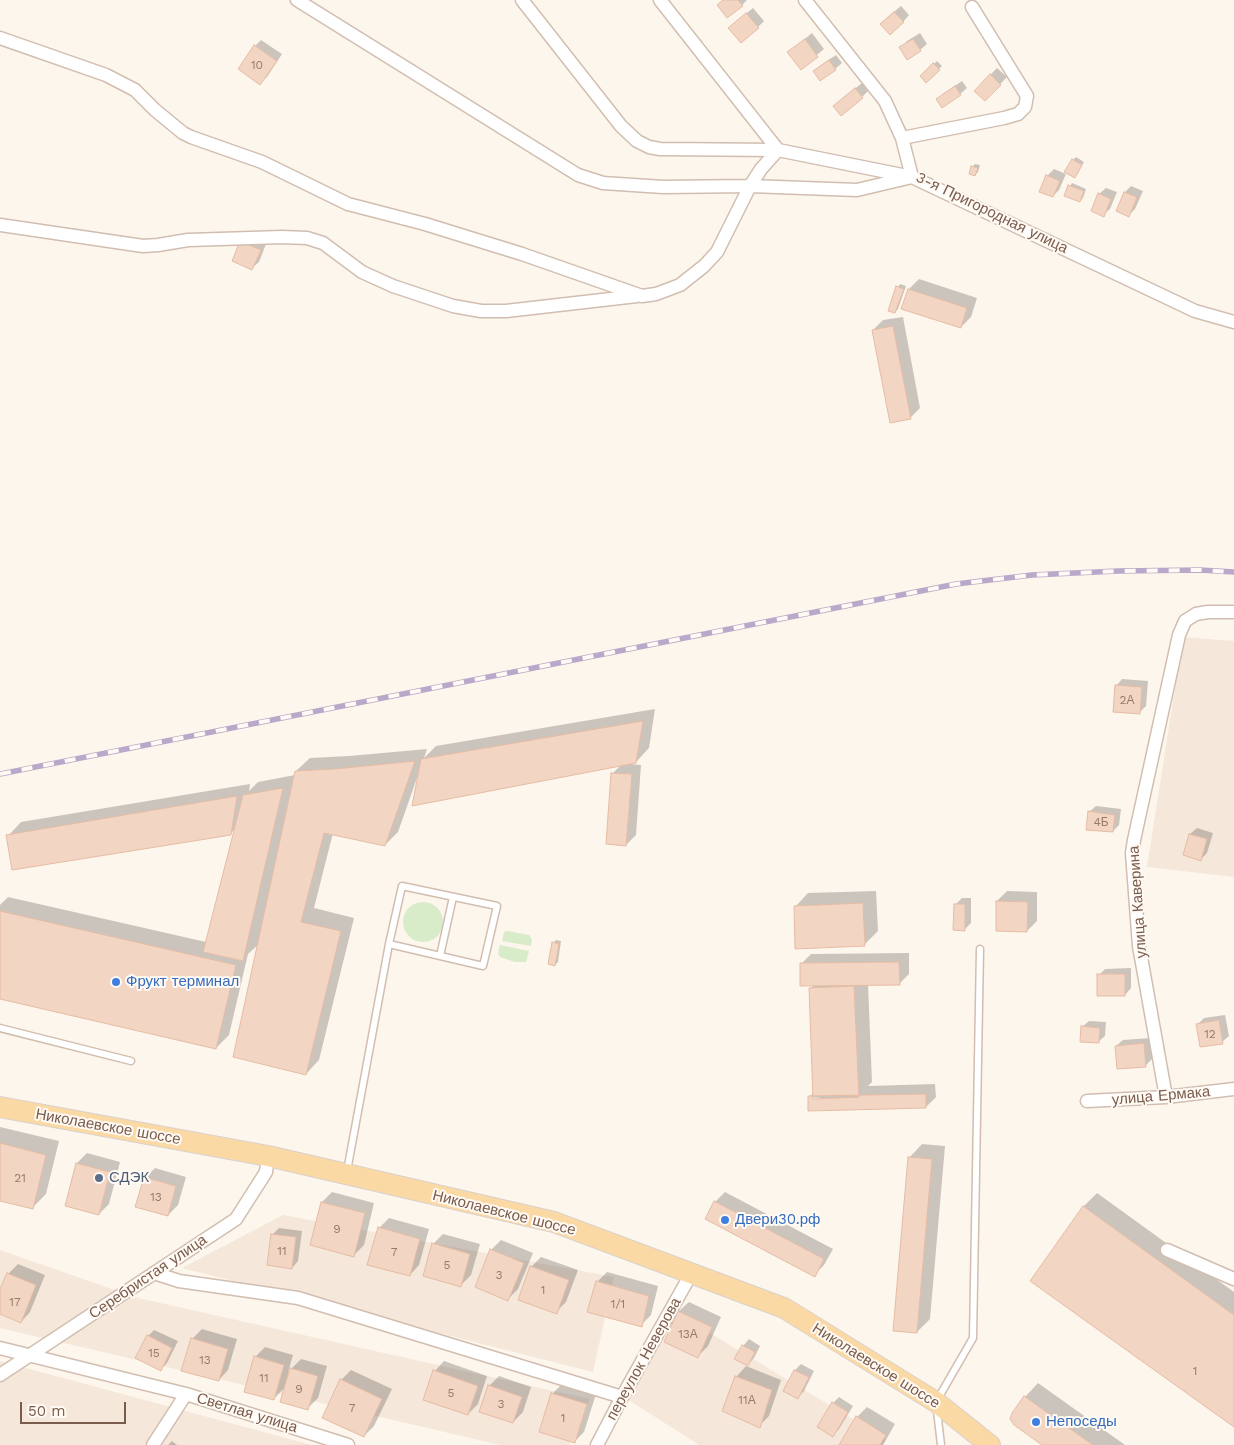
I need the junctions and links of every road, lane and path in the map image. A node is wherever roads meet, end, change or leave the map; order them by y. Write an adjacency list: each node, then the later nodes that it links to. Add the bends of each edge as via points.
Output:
1 (297, 0): 10 (street, via 578,175 603,183 663,188)
2 (522, 0): 8 (street, via 621,126 637,141 660,149)
3 (660, 0): 8 (street)
4 (805, 0): 7 (street, 3-я Пригородная улица, via 885,101)
5 (971, 2): 7 (street, via 1027,96 1025,107 1018,114 1004,118)
6 (0, 38): 12 (street, via 106,75 135,90 183,133 262,162 348,204 522,254)
7 (902, 138): 9 (street, 3-я Пригородная улица)
8 (778, 150): 9 (street); 10 (street)
9 (912, 177): 10 (street, via 857,190); 13 (street, 3-я Пригородная улица, via 1195,311)
10 (750, 186): 12 (street, via 717,252 704,266 680,285)
11 (0, 224): 12 (street, via 143,246 188,240 307,238 323,243 362,272 393,286 454,306 481,310 506,311)
12 (642, 296)
13 (1234, 322)
14 (1234, 612): 22 (street, улица Каверина, via 1196,614 1185,621 1179,635 1132,853 1139,946)
15 (453, 896): 16 (lane, via 402,886); 18 (lane); 18 (lane, via 497,906 484,966)
16 (389, 944): 18 (lane); 26 (lane)
17 (980, 949): 36 (lane, via 973,1338)
18 (440, 956)
19 (0, 1028): 20 (lane)
20 (131, 1061)
21 (1234, 1089): 22 (street, улица Ермака)
22 (1166, 1097): 23 (street, улица Ермака)
23 (1087, 1101)
24 (0, 1107): 25 (main road, Николаевское шоссе)
25 (268, 1156): 26 (main road, Николаевское шоссе); 28 (street, Серебристая улица, via 266,1172 236,1219)
26 (346, 1174): 29 (main road, Николаевское шоссе, via 554,1222)
27 (1167, 1250): 30 (street)
28 (154, 1273): 32 (street, Серебристая улица); 35 (street, via 179,1281 298,1298)
29 (692, 1274): 35 (street, переулок Неверова); 36 (main road, Николаевское шоссе, via 784,1308)
30 (1234, 1279)
31 (0, 1348): 32 (street, Светлая улица)
32 (31, 1355): 33 (street, Серебристая улица); 34 (street, Светлая улица)
33 (0, 1375)
34 (186, 1394): 37 (street); 38 (street, Светлая улица)
35 (622, 1398): 39 (street, переулок Неверова)
36 (936, 1402): 40 (lane); 41 (main road, Николаевское шоссе, via 966,1431)
37 (152, 1445)
38 (348, 1445)
39 (598, 1445)
40 (941, 1445)
41 (990, 1445)

